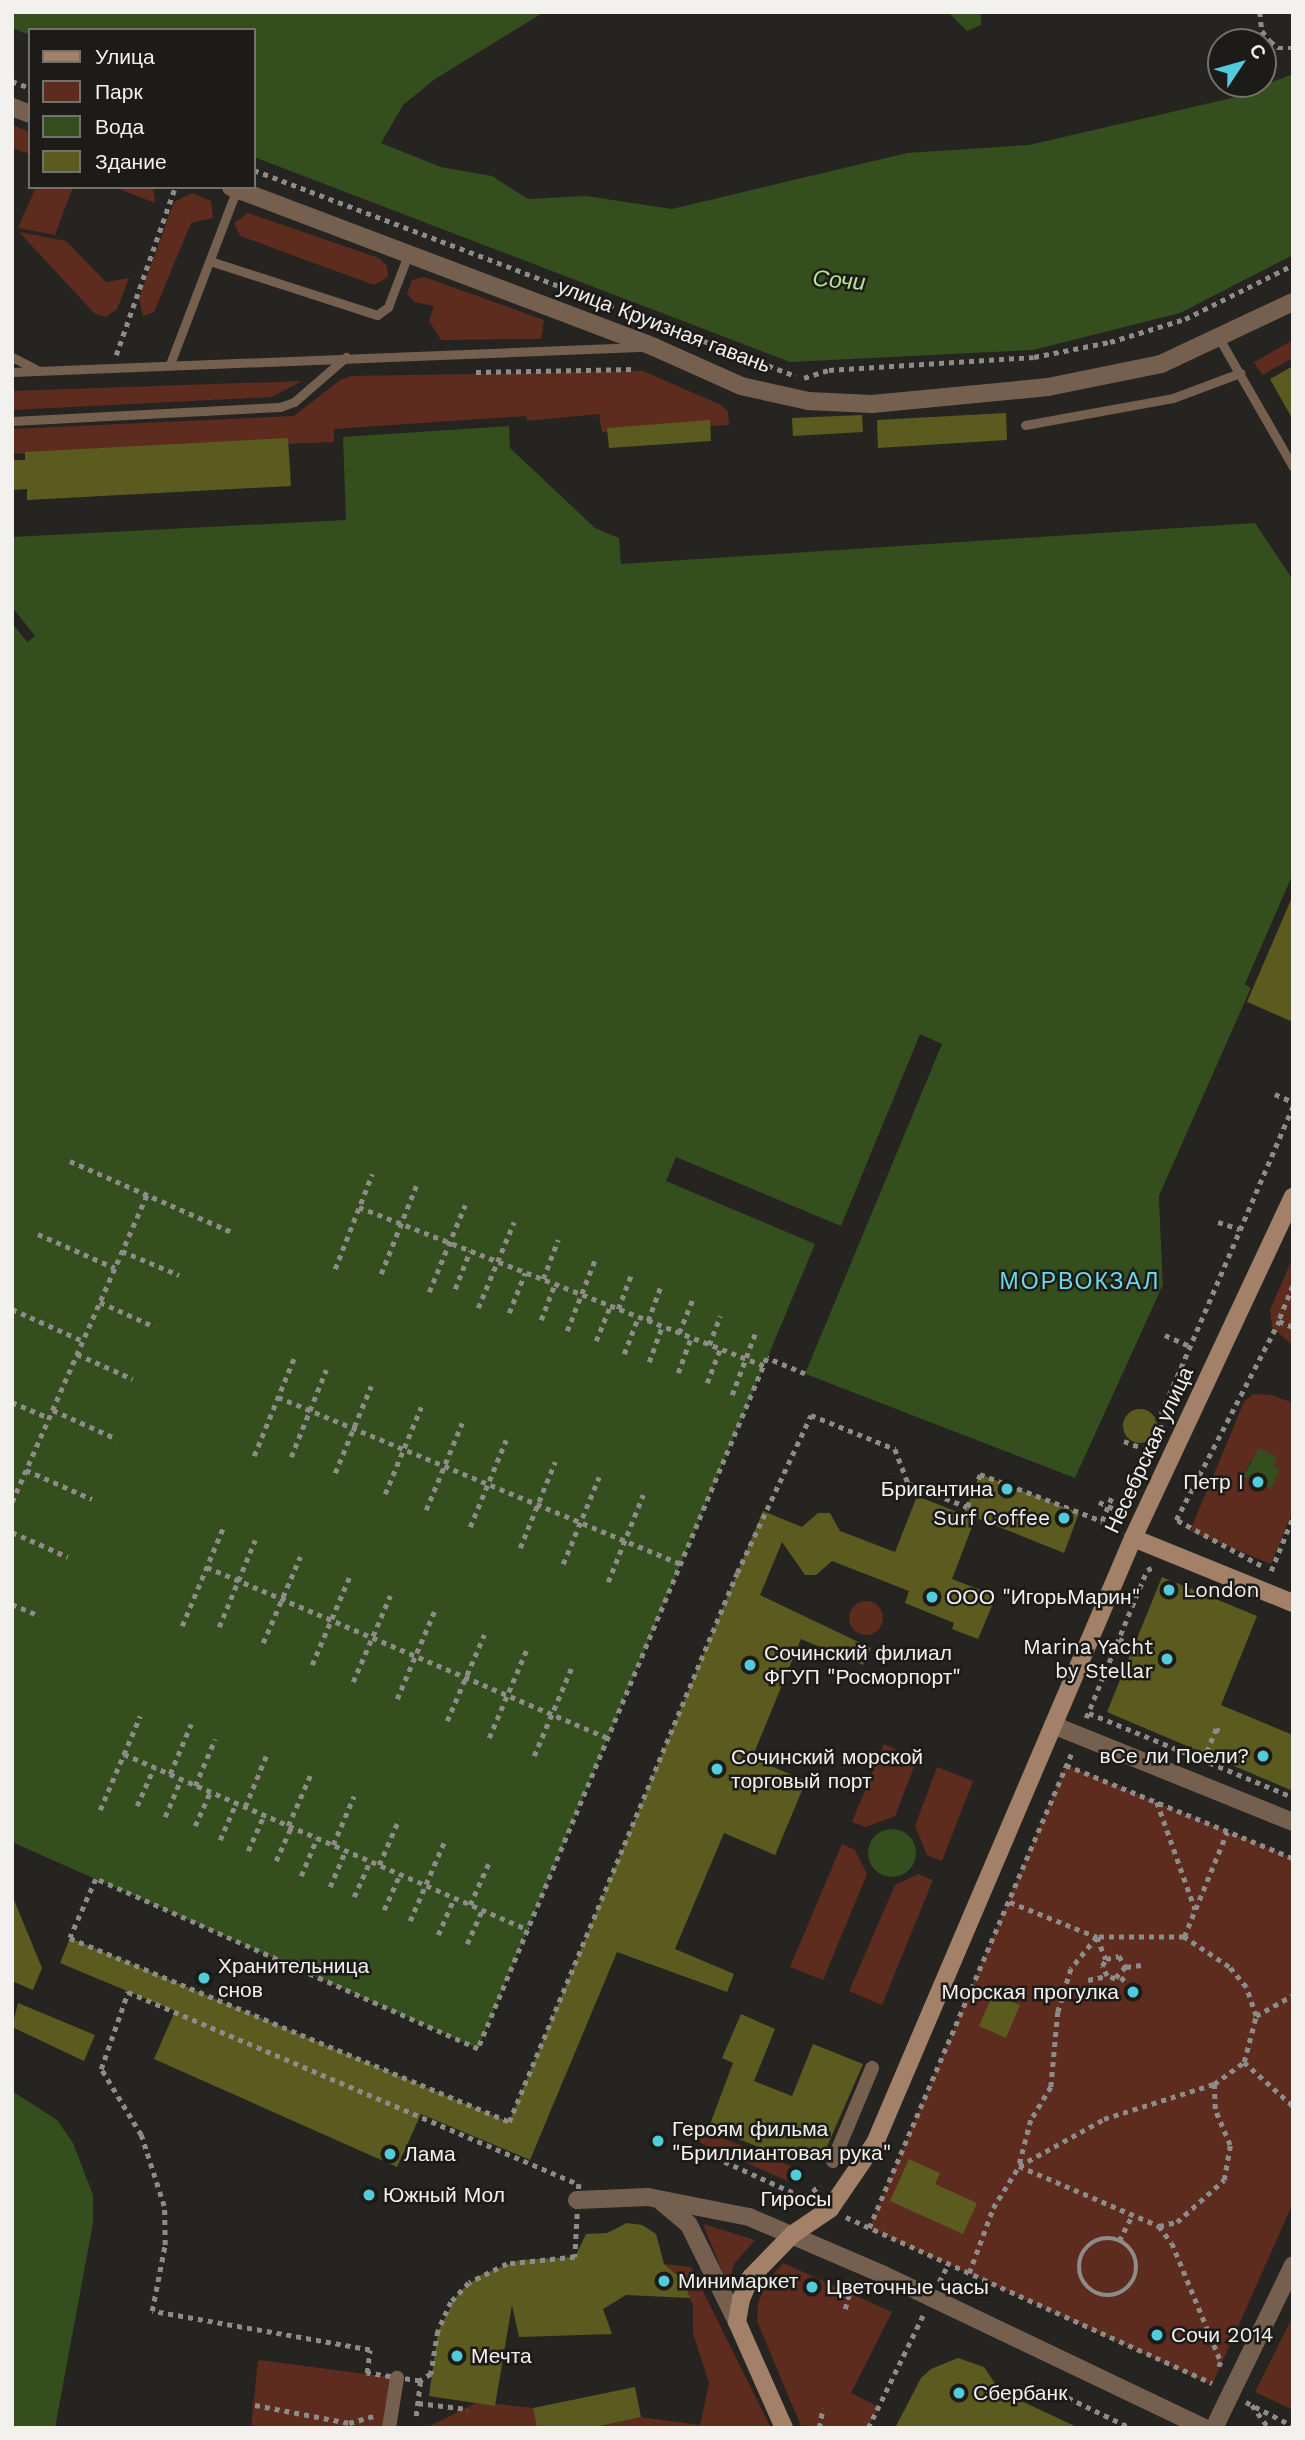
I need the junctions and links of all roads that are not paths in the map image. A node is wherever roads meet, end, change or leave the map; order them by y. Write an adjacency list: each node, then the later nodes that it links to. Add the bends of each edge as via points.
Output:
1 (234, 189): 4 (lane)
2 (237, 189): 3 (street, улица Круизная гавань)
3 (409, 252): 4 (lane, via 388,307 377,315); 7 (street, улица Круизная гавань)
4 (210, 261): 10 (lane)
5 (1293, 302): 6 (street, улица Круизная гавань)
6 (1220, 340): 7 (street, улица Круизная гавань, via 1161,364 1048,387 872,404 808,401 741,386); 13 (lane)
7 (654, 347): 8 (lane)
8 (346, 356): 10 (lane); 14 (lane, via 294,402 280,407)
9 (12, 358): 11 (lane)
10 (170, 365): 11 (lane)
11 (40, 371): 12 (lane)
12 (12, 372)
13 (1240, 373): 15 (lane, via 1173,398); 16 (lane)
14 (12, 421)
15 (1025, 425)
16 (1293, 467)
17 (1293, 1197): 18 (main road, Несебрская улица)
18 (1133, 1538): 19 (main road); 20 (main road, Несебрская улица)
19 (1293, 1602)
20 (1053, 1725): 21 (street); 26 (main road, Несебрская улица, via 876,2143 830,2209)
21 (1293, 1822)
22 (872, 2068): 23 (street)
23 (833, 2161)
24 (648, 2197): 25 (street); 26 (street, via 749,2217); 28 (street, via 665,2203 688,2225)
25 (577, 2200)
26 (793, 2234): 28 (main road, via 751,2277); 32 (street)
27 (1293, 2265): 33 (street)
28 (737, 2322): 31 (main road)
29 (397, 2378): 30 (street)
30 (390, 2422)
31 (784, 2428)
32 (1205, 2428)
33 (1214, 2428)

